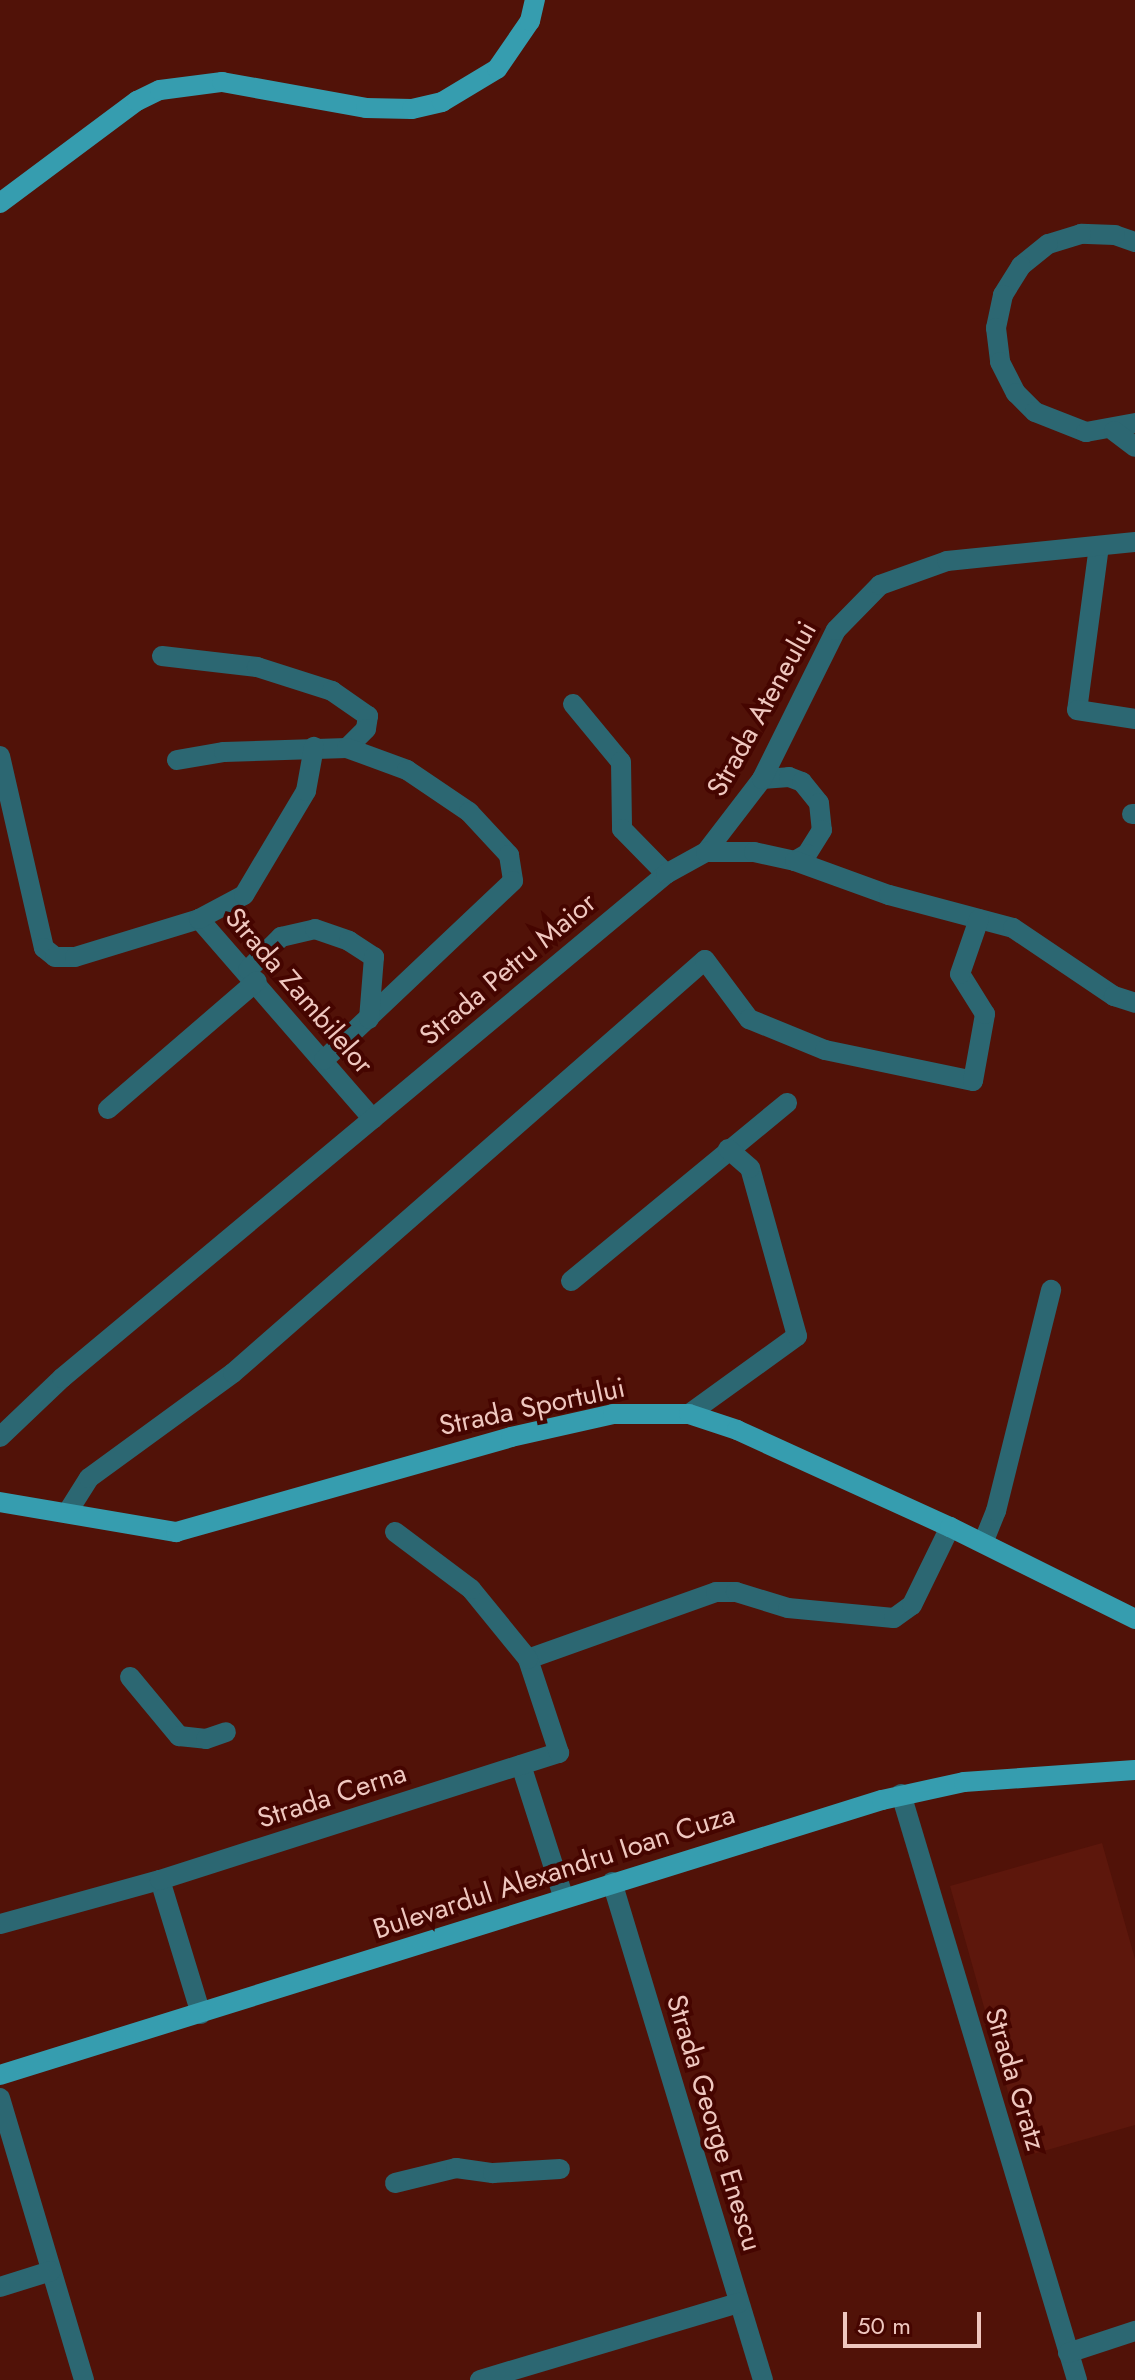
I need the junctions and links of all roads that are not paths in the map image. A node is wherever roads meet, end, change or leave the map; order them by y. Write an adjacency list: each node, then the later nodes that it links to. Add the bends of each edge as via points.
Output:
1 (535, 0): 2 (main road, via 516,46 497,69 442,102 412,109 366,108 222,82 160,90 137,101)
2 (0, 203)
3 (1135, 242): 5 (street, via 1081,234 1048,244 1021,266 1003,295 996,328 1000,362 1016,393 1035,412 1073,429)
4 (1135, 423): 5 (street)
5 (1114, 431): 6 (street)
6 (1135, 447)
7 (1135, 542): 8 (street, Strada Ateneului)
8 (1099, 546): 11 (street, via 1077,710); 16 (street, Strada Ateneului, via 947,561 880,585 836,630)
9 (162, 656): 13 (street, via 257,667 332,691 368,716 366,729)
10 (573, 704): 19 (street, via 621,762 622,829)
11 (1135, 719)
12 (314, 747): 13 (street); 15 (street); 20 (street, via 306,791 244,895)
13 (347, 748): 24 (street, via 407,770 469,812 514,868 513,881 501,894)
14 (0, 756): 20 (street, Strada Zambilelor, via 44,948 55,957 75,957)
15 (177, 760)
16 (762, 779): 17 (street, Strada Ateneului); 18 (street, via 776,776 802,782 819,803 822,830 807,854)
17 (706, 852): 18 (street, Strada Petru Maior, via 754,852); 19 (street, Strada Petru Maior)
18 (795, 861): 21 (street, Strada Petru Maior, via 889,895)
19 (666, 874): 28 (street, Strada Petru Maior)
20 (199, 919): 22 (street, Strada Zambilelor)
21 (979, 919): 23 (street, Strada Petru Maior, via 1013,928 1114,996); 35 (street, via 960,974 985,1014 973,1081 825,1050 749,1019 705,960 233,1373 89,1478)
22 (252, 975): 24 (street, via 281,937 315,929 349,941 374,957); 25 (street, Strada Zambilelor); 27 (street)
23 (1135, 1003)
24 (369, 1019): 25 (street)
25 (324, 1060): 28 (street, Strada Zambilelor)
26 (787, 1103): 29 (street)
27 (108, 1109)
28 (373, 1119): 33 (street, Strada Petru Maior, via 62,1378)
29 (728, 1149): 30 (street); 32 (street, via 750,1168 797,1336)
30 (571, 1281)
31 (1051, 1290): 38 (street, via 996,1511)
32 (689, 1414): 35 (main road, Strada Sportului, via 613,1414 511,1437 199,1528 147,1530); 36 (main road, Strada Sportului, via 737,1430)
33 (0, 1437)
34 (1, 1501): 35 (main road, Strada Sportului)
35 (67, 1513)
36 (950, 1527): 38 (main road, Strada Sportului); 40 (street, via 912,1605 894,1618 788,1608 736,1592 716,1592)
37 (395, 1532): 40 (street, via 471,1589)
38 (983, 1543): 39 (main road, Strada Sportului)
39 (1135, 1619)
40 (528, 1659): 43 (street, Strada Cerna, via 559,1753)
41 (130, 1677): 42 (street, via 179,1736 206,1739)
42 (226, 1732)
43 (521, 1765): 46 (street, Strada Cerna); 48 (street)
44 (1135, 1770): 45 (main road, Bulevardul Alexandru Ioan Cuza, via 964,1782)
45 (901, 1794): 47 (main road, Bulevardul Alexandru Ioan Cuza); 59 (street, Strada Gratz)
46 (160, 1880): 49 (street, Strada Cerna); 50 (street)
47 (612, 1882): 48 (main road, Bulevardul Alexandru Ioan Cuza); 57 (street, Strada George Enescu)
48 (563, 1896): 50 (main road, Bulevardul Alexandru Ioan Cuza)
49 (0, 1924)
50 (201, 2014): 51 (main road, Bulevardul Alexandru Ioan Cuza)
51 (0, 2075)
52 (0, 2098): 55 (street)
53 (560, 2169): 54 (street, via 493,2173 456,2168)
54 (395, 2183)
55 (51, 2271): 56 (street); 60 (street)
56 (0, 2287)
57 (739, 2303): 61 (street); 62 (street, Strada George Enescu)
58 (1135, 2331): 59 (street)
59 (1068, 2353): 63 (street, Strada Gratz)
60 (84, 2380)
61 (480, 2380)
62 (763, 2380)
63 (1077, 2380)

